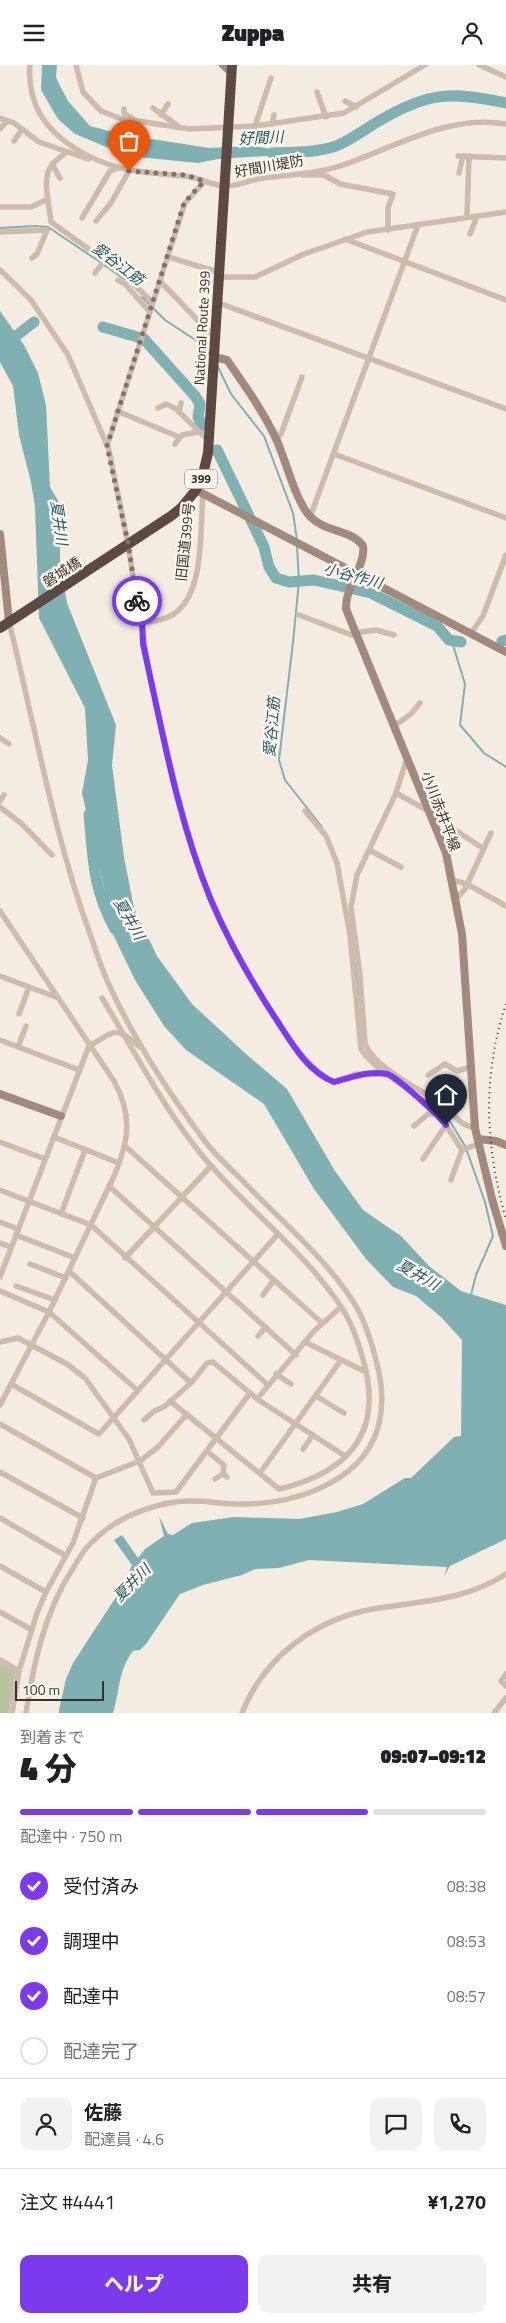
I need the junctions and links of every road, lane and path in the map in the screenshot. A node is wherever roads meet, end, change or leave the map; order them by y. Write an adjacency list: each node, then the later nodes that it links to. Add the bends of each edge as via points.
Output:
1 (30, 65): 31 (street, 好間川堤防, via 32,97 45,123 64,141)
2 (76, 65): 19 (street, via 83,92 91,102 110,115)
3 (424, 65): 11 (street)
4 (479, 65): 6 (street)
5 (228, 67): 24 (highway, National Route 399 / 399)
6 (506, 77)
7 (271, 78): 22 (street)
8 (317, 92): 16 (street)
9 (346, 101): 11 (street)
10 (168, 105): 14 (street)
11 (356, 107): 16 (street)
12 (153, 108): 14 (street)
13 (124, 109): 19 (street, via 124,113)
14 (161, 115): 23 (street)
15 (274, 115): 20 (street)
16 (326, 117): 20 (street)
17 (0, 118): 18 (street)
18 (7, 121): 25 (street); 26 (street)
19 (134, 121): 23 (street)
20 (272, 124): 22 (street)
21 (506, 124): 37 (street, 好間川堤防, via 466,122 438,128 341,166)
22 (255, 126): 24 (street)
23 (180, 128): 24 (street)
24 (227, 128): 41 (highway, National Route 399 / 399)
25 (0, 129)
26 (22, 129): 27 (street); 28 (street, via 36,140)
27 (14, 141)
28 (67, 152): 31 (street); 32 (street)
29 (463, 156): 30 (street); 38 (street); 46 (street)
30 (506, 158)
31 (95, 159): 33 (street, 好間川堤防)
32 (52, 164): 39 (street); 42 (street, via 48,173)
33 (104, 164): 34 (street); 35 (street, 好間川堤防)
34 (95, 168)
35 (118, 168): 36 (street, 好間川堤防); 47 (street, via 110,171)
36 (129, 171): 40 (street, 好間川堤防, via 185,175); 48 (street, via 111,203)
37 (301, 173): 41 (street, 好間川堤防); 52 (street, via 324,175 340,184 393,194 388,208)
38 (459, 173)
39 (60, 178)
40 (204, 181): 41 (street, 好間川堤防); 56 (street, via 184,203)
41 (224, 186): 62 (highway, National Route 399 / 399)
42 (48, 199): 43 (street, via 31,207); 49 (street)
43 (0, 207)
44 (506, 211): 45 (street)
45 (476, 216): 46 (street); 54 (street)
46 (467, 217): 50 (street)
47 (82, 218)
48 (96, 221)
49 (52, 224): 51 (street); 59 (street)
50 (418, 225): 52 (street); 58 (street)
51 (46, 230): 53 (street); 57 (street, via 37,254)
52 (388, 230): 55 (street)
53 (0, 232)
54 (470, 234)
55 (345, 239): 58 (street); 62 (street, via 255,277)
56 (168, 257): 62 (street); 64 (street)
57 (32, 258)
58 (406, 262): 65 (street); 71 (street)
59 (103, 263): 61 (street); 67 (street, via 130,280)
60 (0, 270): 83 (street, via 31,300 68,355)
61 (95, 273)
62 (218, 274): 66 (highway, National Route 399 / 399)
63 (118, 280): 68 (street)
64 (160, 281): 67 (street); 69 (street)
65 (506, 300)
66 (216, 301): 69 (highway, National Route 399 / 399); 71 (street)
67 (152, 302): 68 (street)
68 (149, 311): 76 (street)
69 (215, 335): 70 (highway, National Route 399 / 399)
70 (214, 357): 80 (main road, via 227,360 253,397); 81 (highway, National Route 399 / 399)
71 (370, 359): 75 (street); 84 (street)
72 (302, 377): 80 (street)
73 (182, 403): 77 (street)
74 (158, 408): 77 (street, via 168,405)
75 (506, 409)
76 (117, 411): 79 (street); 83 (street)
77 (179, 412): 78 (street)
78 (199, 432): 79 (street); 81 (street)
79 (179, 437): 82 (street)
80 (276, 439): 86 (main road)
81 (210, 441): 85 (highway, National Route 399 / 399)
82 (175, 443)
83 (107, 446): 89 (street)
84 (334, 454): 86 (street); 87 (street)
85 (199, 492): 89 (highway, National Route 399 / 399); 93 (main road); 95 (street, 旧国道399号, via 196,573 190,596 174,614)
86 (310, 517): 93 (main road, 小川赤井平線, via 362,544 363,554)
87 (506, 518)
88 (0, 535): 91 (main road)
89 (128, 543): 90 (highway, National Route 399 / 399); 95 (street)
90 (118, 551): 96 (highway, 磐城橋 / 399)
91 (2, 554): 96 (main road)
92 (506, 555): 97 (street, via 483,616)
93 (355, 574): 97 (main road); 98 (main road, 小川赤井平線, via 348,589 346,609)
94 (300, 615): 98 (street)
95 (142, 623): 135 (street, via 143,644 178,800 211,899 238,956 295,1048 314,1069 333,1082 356,1075)
96 (4, 625): 132 (street, via 71,881 109,986)
97 (471, 633): 100 (main road)
98 (356, 635): 99 (street, via 376,630); 102 (main road, 小川赤井平線)
99 (394, 635)
100 (506, 652)
101 (420, 703): 102 (street)
102 (394, 726): 105 (main road, 小川赤井平線)
103 (0, 738): 104 (street)
104 (9, 744)
105 (407, 758): 106 (street); 111 (main road, 小川赤井平線)
106 (396, 793): 111 (street); 114 (street)
107 (4, 795): 108 (street)
108 (0, 801)
109 (0, 807): 115 (street)
110 (305, 811): 135 (street, via 326,836 337,863 350,935 361,1049)
111 (430, 813): 113 (street); 117 (main road, 小川赤井平線, via 446,853)
112 (491, 833): 113 (street)
113 (484, 849): 118 (street)
114 (369, 850): 116 (street); 142 (street, via 356,875 351,907 366,1046 369,1053 391,1071 443,1105 458,1121)
115 (52, 855)
116 (401, 867)
117 (452, 880): 118 (street); 119 (main road, 小川赤井平線)
118 (467, 884): 119 (street); 120 (street)
119 (456, 899): 133 (main road, 小川赤井平線, via 462,934)
120 (506, 906)
121 (0, 911): 124 (street)
122 (0, 976): 123 (street)
123 (29, 987): 124 (street); 126 (street)
124 (56, 997): 130 (street)
125 (102, 998): 128 (street)
126 (19, 1014)
127 (26, 1026): 131 (street)
128 (122, 1032): 130 (street, via 113,1032); 132 (street); 153 (street, via 177,1124)
129 (0, 1040): 131 (street)
130 (89, 1046): 134 (street); 147 (street, via 122,1097 127,1126)
131 (18, 1047): 134 (street)
132 (142, 1048): 228 (street, via 208,1145 327,1268 355,1304 381,1378 383,1395 379,1424 374,1439 360,1460 337,1480 321,1488 252,1504 204,1500 175,1502 153,1507 119,1522 88,1546)
133 (470, 1067): 136 (street, via 458,1071 445,1064); 142 (main road, 小川赤井平線)
134 (79, 1070): 139 (street)
135 (388, 1074): 138 (street)
136 (428, 1075)
137 (0, 1094): 139 (main road)
138 (438, 1114): 140 (street); 141 (street, via 428,1114)
139 (61, 1116): 143 (street)
140 (446, 1125): 149 (street); 151 (street)
141 (414, 1126)
142 (475, 1128): 145 (main road, 小川赤井平線)
143 (54, 1137): 148 (street); 150 (street)
144 (0, 1142): 150 (street)
145 (478, 1142): 146 (main road, via 496,1141); 149 (street); 167 (main road, 小川赤井平線)
146 (506, 1145)
147 (126, 1146): 152 (street); 157 (street)
148 (85, 1150): 152 (street); 159 (street)
149 (462, 1150): 154 (street)
150 (45, 1159): 158 (street)
151 (423, 1159)
152 (119, 1163): 155 (street)
153 (211, 1166): 157 (street); 164 (street)
154 (451, 1180)
155 (109, 1186): 161 (street); 162 (street)
156 (0, 1191): 158 (street)
157 (182, 1197): 162 (street); 171 (street)
158 (29, 1201): 159 (street); 163 (street)
159 (61, 1214): 161 (street)
160 (0, 1222): 163 (street)
161 (90, 1225): 169 (street); 170 (street)
162 (154, 1226): 170 (street); 179 (street)
163 (18, 1229): 165 (street)
164 (278, 1234): 171 (street); 182 (street)
165 (16, 1235): 168 (street); 169 (street)
166 (0, 1243): 168 (street)
167 (506, 1245)
168 (11, 1247): 174 (street)
169 (75, 1258): 173 (street)
170 (125, 1258): 184 (street)
171 (253, 1261): 176 (street); 179 (street)
172 (30, 1264): 175 (street)
173 (69, 1271): 175 (street); 192 (street)
174 (0, 1277)
175 (66, 1278): 181 (street)
176 (274, 1280): 180 (street); 185 (street)
177 (16, 1286): 181 (street)
178 (0, 1291): 183 (street)
179 (227, 1292): 184 (street); 186 (street)
180 (263, 1295)
181 (55, 1300): 183 (street)
182 (341, 1307): 185 (street); 194 (street)
183 (49, 1312): 190 (street); 200 (street)
184 (199, 1323): 192 (street); 199 (street)
185 (322, 1323): 189 (street)
186 (266, 1327): 187 (street); 191 (street)
187 (258, 1336)
188 (0, 1342): 190 (street, via 15,1337)
189 (304, 1342): 191 (street); 193 (street)
190 (32, 1346): 197 (street); 208 (street, via 85,1377)
191 (296, 1355): 195 (street)
192 (166, 1359): 196 (street); 200 (street)
193 (341, 1360): 194 (street); 202 (street)
194 (366, 1372): 216 (street, via 370,1393 368,1419)
195 (276, 1373): 198 (street); 199 (street)
196 (191, 1383): 201 (street, via 207,1363 213,1362); 204 (street)
197 (11, 1384): 205 (street); 208 (street, via 99,1434)
198 (291, 1384)
199 (268, 1385): 203 (street)
200 (137, 1391): 208 (street)
201 (250, 1393): 203 (street); 213 (street)
202 (316, 1396): 206 (street); 211 (street)
203 (257, 1399): 211 (street)
204 (170, 1401): 207 (street); 209 (street)
205 (0, 1405)
206 (344, 1413)
207 (187, 1414): 213 (street); 217 (street, via 158,1447)
208 (114, 1417): 217 (street)
209 (144, 1420)
210 (0, 1424): 220 (street)
211 (296, 1425): 212 (street); 219 (street)
212 (313, 1435): 214 (street); 216 (street)
213 (216, 1438): 215 (street); 219 (street)
214 (303, 1449)
215 (207, 1451): 217 (street, via 176,1492 153,1493); 221 (street, via 224,1465 225,1475)
216 (345, 1456): 219 (street, via 323,1474 279,1489)
217 (140, 1461): 220 (street)
218 (0, 1472): 222 (street)
219 (260, 1473)
220 (96, 1478): 222 (street)
221 (215, 1479)
222 (83, 1517): 224 (street)
223 (0, 1518): 224 (street)
224 (66, 1556): 227 (street)
225 (0, 1565): 227 (street)
226 (506, 1574): 238 (street, via 460,1597 367,1610 312,1631 284,1651 263,1675)
227 (45, 1594): 228 (street); 230 (street)
228 (52, 1608): 237 (street, via 35,1660)
229 (0, 1612): 230 (street)
230 (32, 1630): 232 (street)
231 (0, 1660): 232 (street)
232 (19, 1671): 236 (street)
233 (506, 1674): 234 (street, via 501,1681)
234 (506, 1685)
235 (506, 1698): 239 (street)
236 (12, 1713)
237 (26, 1713)
238 (242, 1713)
239 (494, 1713)

